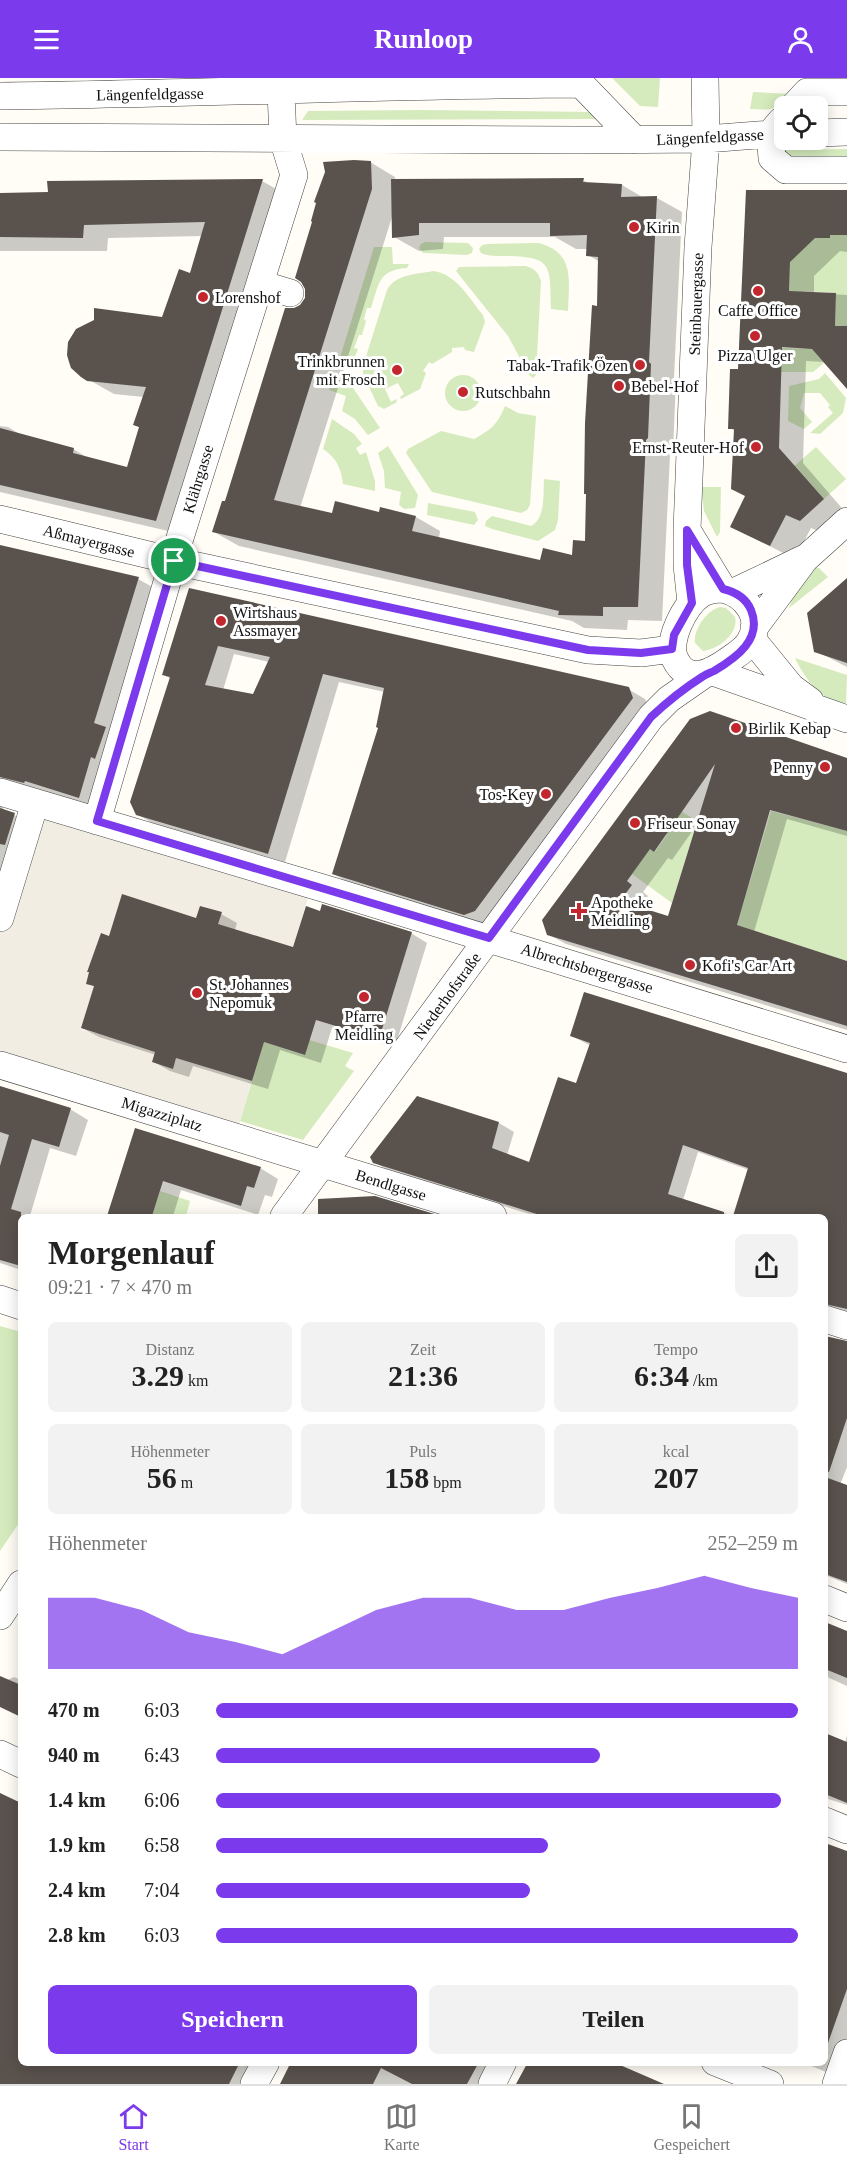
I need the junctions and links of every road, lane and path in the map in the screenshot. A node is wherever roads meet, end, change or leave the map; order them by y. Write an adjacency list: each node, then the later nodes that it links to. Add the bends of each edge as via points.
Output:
1 (705, 78): 12 (street, Steinbauergasse)
2 (453, 81): 3 (street, Längenfeldgasse); 13 (street, Längenfeldgasse, via 581,84)
3 (281, 91): 5 (street, Längenfeldgasse); 11 (street, Klährgasse)
4 (847, 92): 6 (street, via 807,92)
5 (0, 96)
6 (803, 96)
7 (774, 129): 12 (street, Längenfeldgasse)
8 (847, 132): 9 (street)
9 (828, 133)
10 (0, 137): 11 (street, Längenfeldgasse)
11 (283, 139): 13 (street, Längenfeldgasse); 16 (street, Klährgasse, via 294,175)
12 (706, 139): 13 (street, Längenfeldgasse); 20 (street, Steinbauergasse)
13 (635, 140)
14 (774, 150): 15 (street, via 772,158 786,170)
15 (847, 170)
16 (260, 284): 17 (street); 22 (street, Klährgasse)
17 (290, 293)
18 (0, 519): 22 (street, Aßmayergasse)
19 (847, 521): 21 (street)
20 (687, 530): 23 (street); 24 (street, Steinbauergasse)
21 (805, 559): 23 (street); 25 (street)
22 (174, 561): 26 (street, Aßmayergasse, via 588,650); 32 (street, Klährgasse)
23 (728, 590): 24 (street, via 712,590); 25 (street, via 750,607)
24 (692, 603): 26 (street, via 674,635)
25 (753, 634): 27 (street, via 745,648); 28 (street, via 791,687)
26 (674, 656): 27 (street, via 690,673); 29 (street, Niederhofstraße)
27 (709, 673): 28 (street); 29 (street, Niederhofstraße, via 669,699)
28 (836, 716)
29 (651, 717): 34 (street, Niederhofstraße)
30 (0, 792): 31 (street)
31 (35, 802): 32 (street); 33 (street)
32 (97, 821): 34 (street, Albrechtsbergergasse)
33 (0, 918)
34 (489, 938): 35 (street, Albrechtsbergergasse); 37 (street, Niederhofstraße)
35 (847, 1049)
36 (0, 1065): 37 (street, Migazziplatz)
37 (323, 1164): 38 (street, Niederhofstraße); 39 (street, Bendlgasse)
38 (286, 1214)
39 (486, 1214)
40 (0, 1299): 41 (street)
41 (18, 1305)
42 (828, 1320): 43 (street)
43 (847, 1326)
44 (18, 1589): 47 (street)
45 (828, 1600): 46 (street)
46 (847, 1608)
47 (0, 1616)
48 (0, 1754): 49 (street)
49 (18, 1763)
50 (828, 1822): 51 (street)
51 (847, 1830)
52 (847, 2053): 59 (street)
53 (264, 2066): 56 (street)
54 (501, 2066): 57 (street)
55 (716, 2071): 58 (street)
56 (254, 2084)
57 (492, 2084)
58 (770, 2084)
59 (836, 2084)

